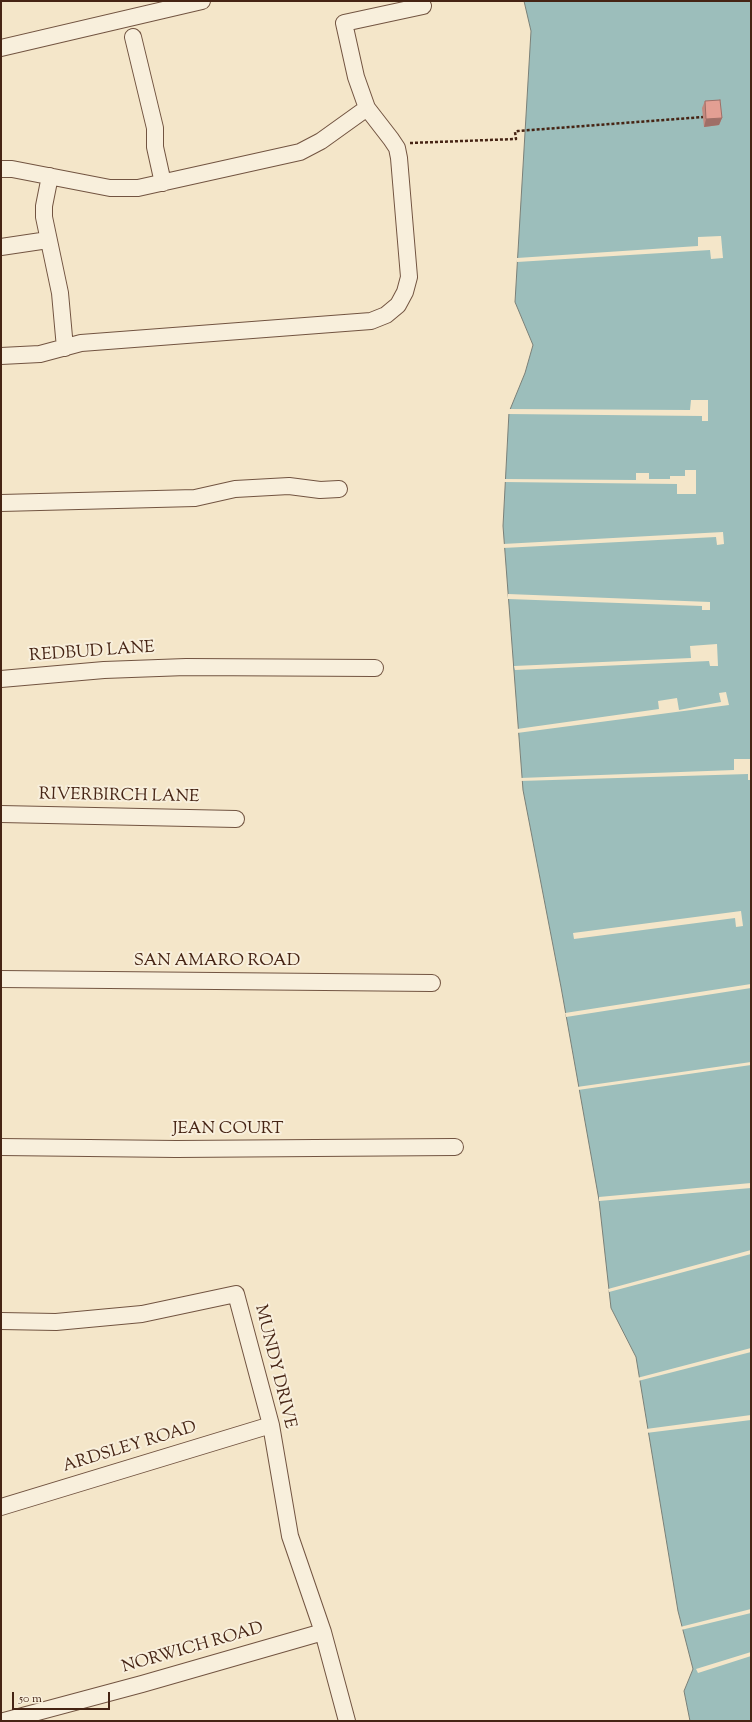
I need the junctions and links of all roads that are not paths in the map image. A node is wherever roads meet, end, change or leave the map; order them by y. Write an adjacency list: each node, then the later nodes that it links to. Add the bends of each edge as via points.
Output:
1 (202, 1): 4 (street)
2 (423, 6): 5 (street, via 344,23 356,77)
3 (133, 37): 8 (street, via 155,128 155,147)
4 (1, 48)
5 (367, 108): 8 (street, via 321,141 300,152); 11 (street, via 397,148 399,158 409,277 398,305 386,315 371,321 81,343)
6 (1, 169): 7 (street)
7 (50, 176): 8 (street, via 110,188 138,188); 9 (street, via 44,206)
8 (163, 183)
9 (48, 240): 10 (street); 11 (street, via 60,293)
10 (1, 247)
11 (65, 348): 12 (street, via 40,354)
12 (1, 356)
13 (339, 489): 14 (street, via 320,490 289,486 235,489 195,498)
14 (1, 502)
15 (375, 668): 16 (street, REDBUD LANE, via 186,667 104,670)
16 (1, 679)
17 (1, 814): 18 (street, RIVERBIRCH LANE)
18 (236, 819)
19 (1, 979): 20 (street, SAN AMARO ROAD)
20 (432, 983)
21 (1, 1147): 22 (street, JEAN COURT)
22 (455, 1147)
23 (1, 1321): 24 (street, MUNDY DRIVE, via 56,1322 142,1314 236,1294)
24 (271, 1425): 25 (street, ARDSLEY ROAD); 26 (street, MUNDY DRIVE, via 290,1536)
25 (1, 1507)
26 (323, 1632): 27 (street, NORWICH ROAD); 28 (street, MUNDY DRIVE)
27 (4, 1721)
28 (347, 1721)

